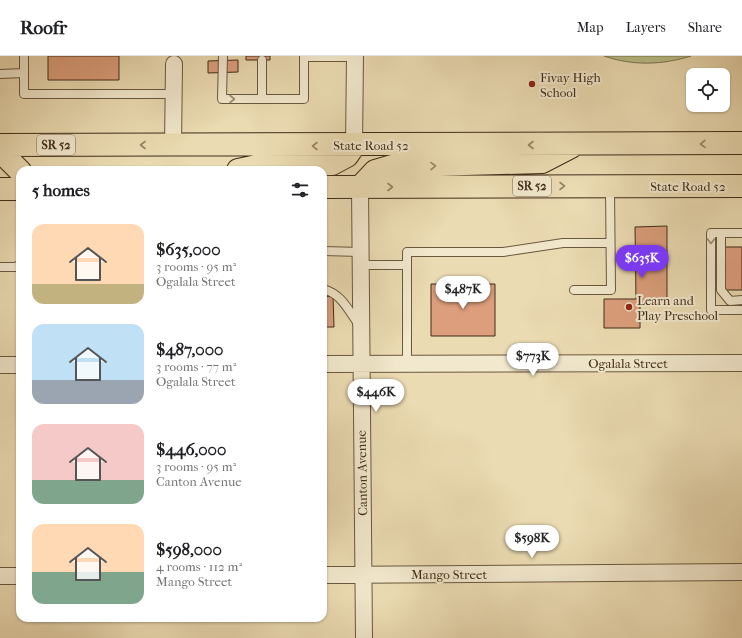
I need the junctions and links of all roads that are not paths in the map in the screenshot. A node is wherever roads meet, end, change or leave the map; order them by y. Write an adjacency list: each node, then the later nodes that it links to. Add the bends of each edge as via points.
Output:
1 (24, 56): 7 (lane)
2 (222, 56): 10 (lane, one-way to 10, via 222,99)
3 (304, 56): 4 (lane); 10 (lane, via 304,99)
4 (355, 57): 15 (street)
5 (174, 60): 9 (street)
6 (262, 60): 10 (lane)
7 (24, 73): 8 (lane); 9 (lane, via 24,94)
8 (0, 74)
9 (174, 94): 14 (street)
10 (262, 99)
11 (742, 144): 13 (main road, State Road 52 / SR 52, one-way to 13)
12 (0, 145): 14 (main road, State Road 52 / SR 52, one-way to 12)
13 (574, 145): 15 (main road, State Road 52 / SR 52, one-way to 15); 22 (main road, one-way to 13, via 375,171 392,166 542,162)
14 (173, 146): 15 (main road, State Road 52 / SR 52, one-way to 14)
15 (354, 146): 17 (main road, via 346,156 332,164)
16 (0, 151): 18 (main road)
17 (257, 166)
18 (16, 167)
19 (610, 186): 20 (main road, State Road 52 / SR 52); 22 (main road, State Road 52 / SR 52, one-way to 19); 27 (lane)
20 (742, 186)
21 (327, 188): 22 (main road, State Road 52 / SR 52)
22 (360, 188): 29 (street, Canton Avenue)
23 (0, 189): 24 (main road)
24 (16, 189)
25 (721, 233): 26 (lane); 35 (lane, via 721,290 730,301); 36 (lane, one-way to 36, via 711,233 711,310)
26 (742, 233)
27 (610, 243): 30 (lane, via 563,243 503,252 407,252); 34 (lane, via 611,290)
28 (327, 252): 29 (lane)
29 (360, 258): 30 (lane); 37 (street, Canton Avenue)
30 (407, 265): 41 (lane)
31 (16, 266): 32 (lane)
32 (0, 268)
33 (327, 290): 37 (lane, via 340,297)
34 (574, 290)
35 (742, 300)
36 (742, 310)
37 (361, 328): 40 (street, Canton Avenue)
38 (742, 363): 41 (street, Ogalala Street)
39 (327, 364): 40 (street, Ogalala Street)
40 (362, 364): 41 (street, Ogalala Street); 45 (street, Canton Avenue)
41 (407, 364)
42 (0, 365): 43 (street)
43 (16, 365)
44 (742, 572): 45 (street, Mango Street)
45 (363, 574): 46 (street, Mango Street); 49 (street, Canton Avenue)
46 (327, 575)
47 (0, 576): 48 (street)
48 (16, 576)
49 (364, 638)

